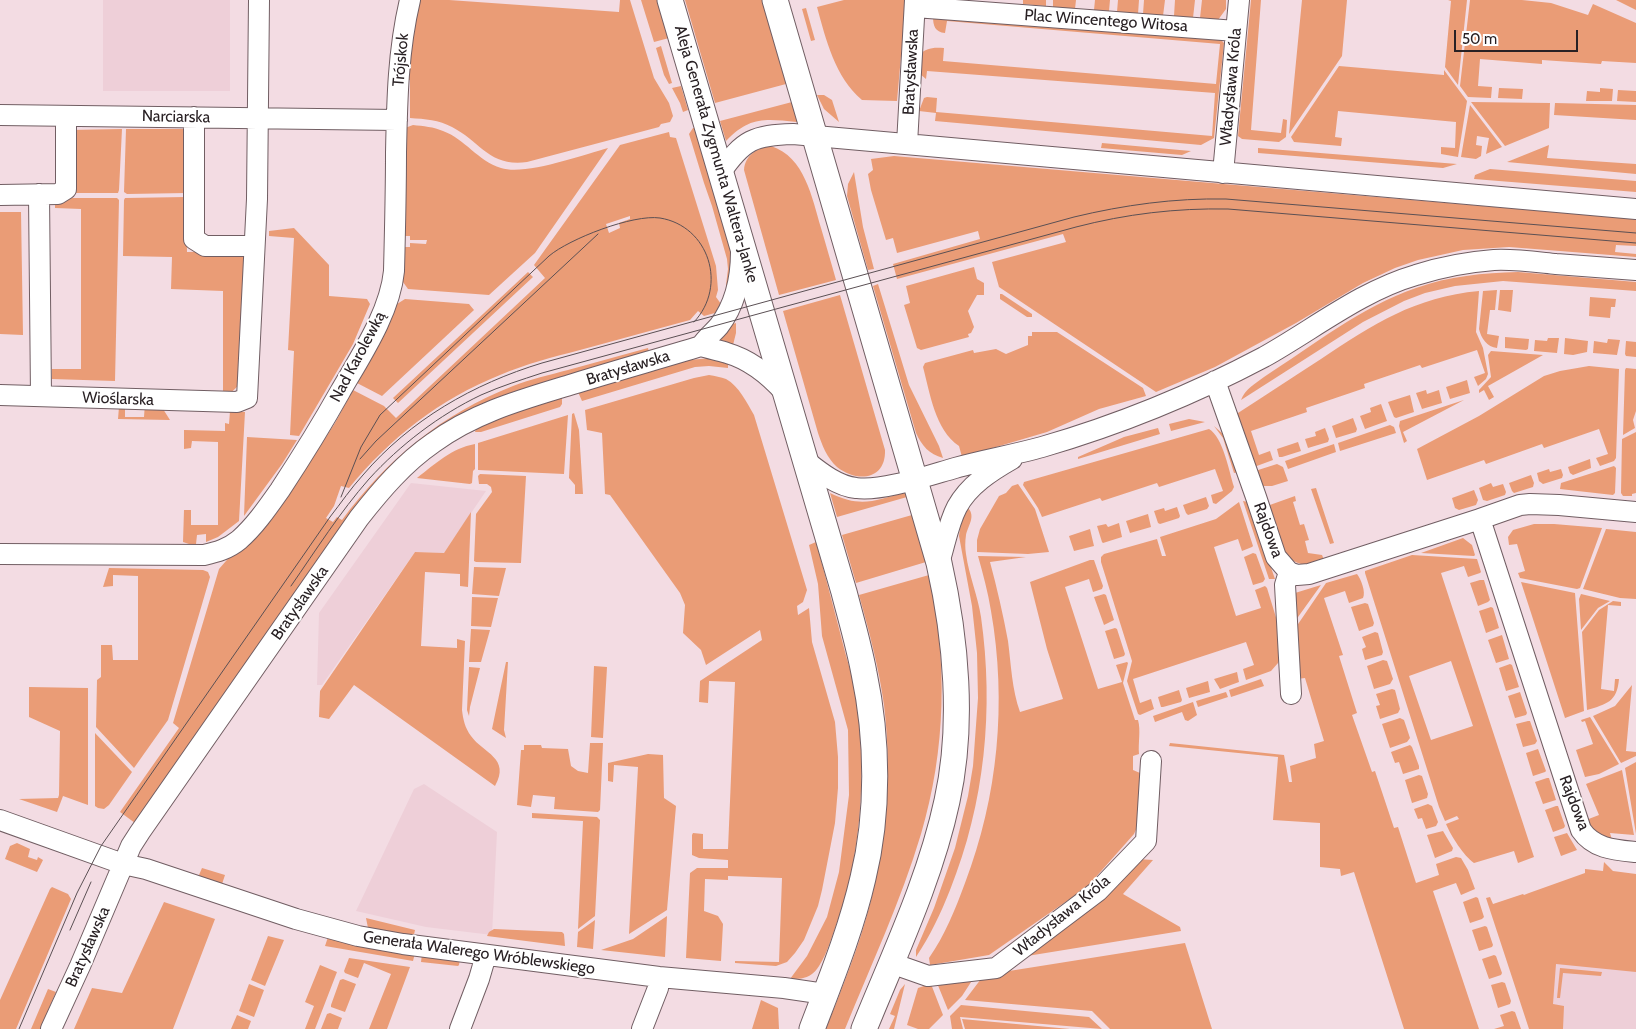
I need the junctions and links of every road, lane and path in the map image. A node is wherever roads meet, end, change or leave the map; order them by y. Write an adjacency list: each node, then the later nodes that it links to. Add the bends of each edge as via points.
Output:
1 (259, 0): 11 (street)
2 (410, 0): 12 (street, Trójskok, via 401,46)
3 (670, 0): 15 (main road, Aleja Generała Zygmunta Waltera-Janke)
4 (775, 0): 13 (main road)
5 (1239, 0): 7 (street, Władysława Króla)
6 (915, 3): 7 (street, Plac Wincentego Witosa); 14 (street, Bratysławska)
7 (1236, 32): 16 (street, Władysława Króla)
8 (0, 115): 9 (street, Narciarska)
9 (66, 116): 10 (street, Narciarska); 17 (street, via 66,189 58,194)
10 (194, 117): 11 (street, Narciarska); 21 (street, via 194,239 205,246)
11 (258, 118): 12 (street, Narciarska); 21 (street)
12 (397, 120): 33 (street, Nad Karolewką, via 394,272 387,302 318,430 293,471 251,528 228,548 194,556)
13 (815, 136): 14 (street); 15 (street, via 764,136 742,146); 30 (main road)
14 (907, 144): 16 (street)
15 (721, 172): 20 (main road, Aleja Generała Zygmunta Waltera-Janke)
16 (1223, 173): 19 (street)
17 (39, 194): 18 (street); 27 (street)
18 (0, 195)
19 (1636, 210)
20 (740, 235): 23 (street, via 741,265 734,296 724,318); 25 (main road, Aleja Generała Zygmunta Waltera-Janke)
21 (254, 246): 27 (street, Wioślarska, via 247,398 237,402)
22 (1636, 270): 24 (street, via 1495,260 1431,270 1375,291 1263,357)
23 (700, 346): 25 (street, via 749,362); 40 (street, Bratysławska, via 490,411 451,431 418,454 384,487 359,518 140,832)
24 (1215, 381): 28 (street, via 1105,426); 35 (street, Rajdowa, via 1276,557)
25 (787, 394): 29 (main road, Aleja Generała Zygmunta Waltera-Janke)
26 (0, 395): 27 (street, Wioślarska)
27 (41, 396)
28 (1027, 451): 30 (street); 34 (street, via 985,477 965,495 952,518)
29 (806, 460): 30 (street, via 844,486 870,488); 44 (main road, Aleja Generała Zygmunta Waltera-Janke, via 861,658 874,754 872,812 864,876 849,930)
30 (916, 479): 34 (main road)
31 (1636, 512): 32 (street, Rajdowa, via 1530,504)
32 (1480, 519): 35 (street, Rajdowa, via 1309,574); 39 (street, Rajdowa, via 1580,830 1602,847)
33 (0, 554)
34 (940, 563): 42 (main road, via 954,668 956,708 952,771 932,858)
35 (1289, 572): 36 (street, via 1285,585)
36 (1290, 694)
37 (1150, 761): 42 (street, Władysława Króla, via 1146,841 1098,891 996,968 928,976)
38 (0, 820): 40 (street, Generała Walerego Wróblewskiego)
39 (1636, 852)
40 (123, 864): 41 (street, Generała Walerego Wróblewskiego, via 332,930); 45 (street, Bratysławska)
41 (486, 956): 43 (street, Generała Walerego Wróblewskiego); 46 (street)
42 (891, 963): 49 (main road)
43 (659, 977): 44 (street, Generała Walerego Wróblewskiego); 47 (street)
44 (825, 994): 48 (main road, Aleja Generała Zygmunta Waltera-Janke)
45 (52, 1029)
46 (460, 1029)
47 (642, 1029)
48 (812, 1029)
49 (864, 1029)

